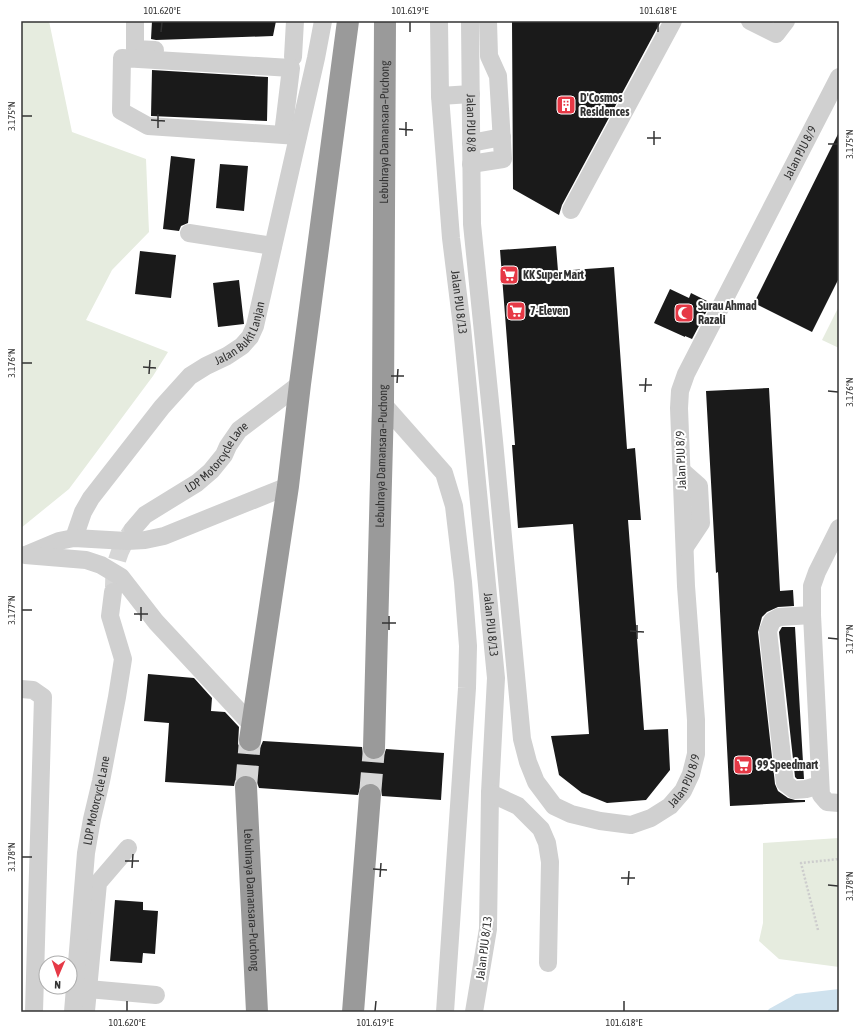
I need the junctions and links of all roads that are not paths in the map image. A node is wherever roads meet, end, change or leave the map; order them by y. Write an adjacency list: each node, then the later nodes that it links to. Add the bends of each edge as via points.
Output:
1 (135, 21): 12 (street, via 135,49)
2 (295, 21): 12 (street)
3 (323, 21): 13 (street, Jalan Bukit Lanjan)
4 (348, 21): 28 (highway)
5 (385, 21): 29 (highway, Lebuhraya Damansara–Puchong)
6 (439, 21): 16 (street)
7 (470, 21): 15 (street, Jalan PJU 8/8)
8 (488, 21): 18 (street, via 489,56 498,76)
9 (674, 21): 23 (street)
10 (750, 21): 11 (street, via 776,34)
11 (786, 21)
12 (293, 57): 13 (street)
13 (316, 58): 17 (street, Jalan Bukit Lanjan)
14 (839, 77): 24 (street, Jalan PJU 8/9, via 686,374 680,391 696,754 684,791 670,806 651,818 631,825 571,814 554,806 536,782 528,762 522,739)
15 (471, 94): 16 (street); 20 (street, Jalan PJU 8/8)
16 (440, 96): 19 (street)
17 (291, 135): 17 (street, via 148,126 121,111 122,58 291,68); 27 (street, Jalan Bukit Lanjan)
18 (502, 137): 20 (street); 21 (street, via 503,159)
19 (443, 143): 22 (street, via 453,185); 26 (street, Jalan PJU 8/13)
20 (471, 143): 21 (street, Jalan PJU 8/8)
21 (472, 167): 22 (street); 24 (street, Jalan PJU 8/8)
22 (463, 202): 24 (street); 26 (street)
23 (571, 210)
24 (472, 224)
25 (189, 233): 27 (street)
26 (451, 238): 42 (street, Jalan PJU 8/13, via 496,678)
27 (273, 246): 33 (street, Jalan Bukit Lanjan, via 255,326 250,337 227,356 190,376 162,407 91,498)
28 (300, 384): 30 (highway); 32 (street, LDP Motorcycle Lane, via 239,430 211,471 197,483 145,515)
29 (383, 404): 39 (highway, Lebuhraya Damansara–Puchong); 54 (street, via 444,473 454,506 463,582 468,646 467,688)
30 (288, 486): 33 (street, via 164,536 127,541); 38 (highway)
31 (839, 528): 36 (street, via 814,579)
32 (133, 529)
33 (74, 538): 34 (street, via 53,543)
34 (23, 557): 38 (street, via 86,560 101,565 121,577)
35 (113, 592): 50 (street, LDP Motorcycle Lane, via 110,616 123,658 86,853)
36 (812, 615): 40 (street); 40 (street, via 779,617 772,621 768,631 785,783 794,790)
37 (21, 689): 49 (street, via 33,690 43,698)
38 (251, 733)
39 (374, 748)
40 (820, 785): 44 (street, via 821,795)
41 (246, 787): 52 (highway, Lebuhraya Damansara–Puchong)
42 (490, 793): 46 (street, via 518,806 541,828 547,843 550,862); 55 (street, Jalan PJU 8/13, via 488,929)
43 (370, 795): 53 (highway)
44 (833, 802)
45 (128, 848): 47 (street, via 98,883)
46 (548, 963)
47 (88, 989): 48 (street); 51 (street)
48 (156, 995)
49 (34, 1012)
50 (73, 1012)
51 (86, 1012)
52 (257, 1012)
53 (353, 1012)
54 (445, 1012)
55 (474, 1012)

